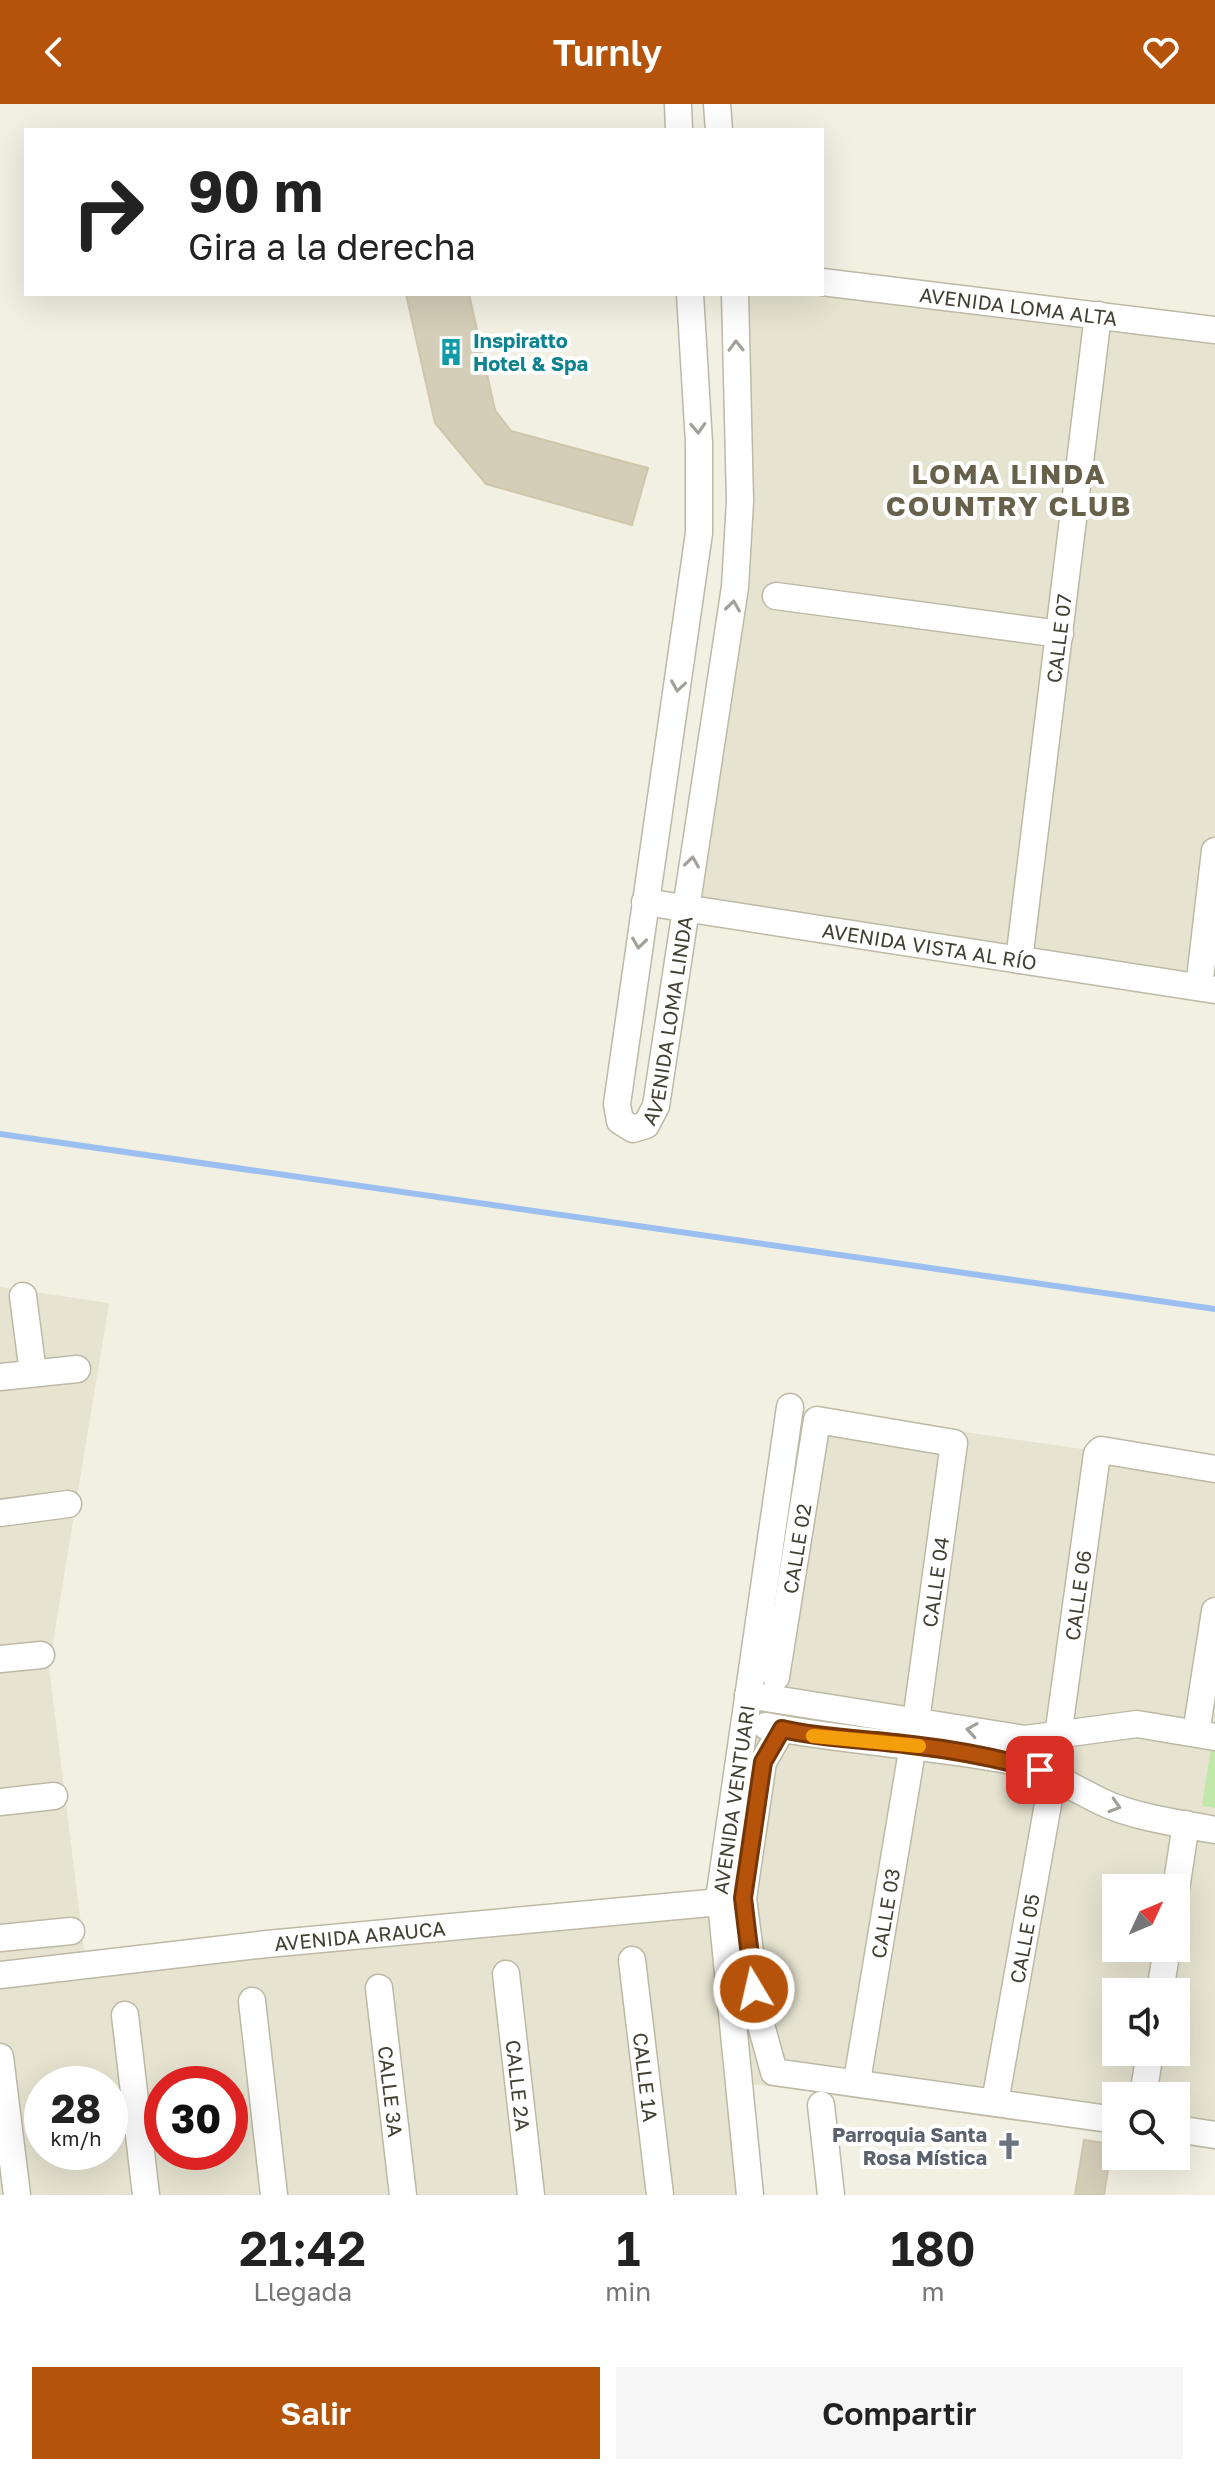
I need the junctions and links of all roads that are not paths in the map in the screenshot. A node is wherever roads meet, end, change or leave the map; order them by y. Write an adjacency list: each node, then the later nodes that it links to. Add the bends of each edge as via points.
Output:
1 (678, 104): 3 (street)
2 (717, 104): 4 (street)
3 (679, 128)
4 (719, 128)
5 (824, 282): 8 (street, AVENIDA LOMA ALTA)
6 (690, 296): 13 (street, AVENIDA LOMA LINDA, one-way to 13, via 699,533)
7 (735, 296): 14 (street, AVENIDA LOMA LINDA, one-way to 7, via 738,563)
8 (1098, 315): 9 (street, AVENIDA LOMA ALTA); 11 (street, CALLE 07)
9 (1215, 330)
10 (776, 596): 11 (street)
11 (1060, 634): 15 (street, CALLE 07)
12 (1215, 851): 16 (street)
13 (645, 902): 14 (street, AVENIDA VISTA AL RÍO); 14 (street, AVENIDA LOMA LINDA, one-way to 14, via 617,1104 620,1121 633,1129 646,1125 656,1106)
14 (685, 908): 15 (street, AVENIDA VISTA AL RÍO)
15 (1019, 960): 16 (street, AVENIDA VISTA AL RÍO)
16 (1207, 988)
17 (23, 1296): 19 (street)
18 (77, 1369): 19 (street)
19 (33, 1373): 20 (street)
20 (0, 1377)
21 (790, 1407): 30 (street, AVENIDA VENTUARI)
22 (954, 1443): 29 (street, CALLE 02, via 817,1420); 33 (street, CALLE 04)
23 (1215, 1469): 35 (street, CALLE 06, via 1101,1450 1097,1454)
24 (68, 1504): 25 (street)
25 (0, 1513)
26 (1215, 1611): 34 (street)
27 (41, 1655): 28 (street)
28 (0, 1659)
29 (776, 1677)
30 (748, 1695): 31 (street, AVENIDA VENTUARI); 33 (street)
31 (743, 1724): 32 (street); 43 (street, AVENIDA VENTUARI)
32 (782, 1729): 33 (street, via 815,1736); 53 (street, via 763,1762 743,1898 758,2014 774,2072)
33 (914, 1733): 36 (street); 53 (street, CALLE 03)
34 (1206, 1735): 35 (street, via 1137,1724)
35 (1058, 1736): 36 (street)
36 (1006, 1748): 37 (street)
37 (1053, 1776): 40 (street, one-way to 40, via 1114,1807); 54 (street, CALLE 05)
38 (54, 1796): 39 (street)
39 (0, 1802)
40 (1186, 1824): 41 (street); 42 (street)
41 (1215, 1830)
42 (1178, 1874)
43 (720, 1902): 48 (street, AVENIDA ARAUCA); 65 (street, AVENIDA VENTUARI)
44 (71, 1931): 45 (street)
45 (0, 1938)
46 (632, 1960): 64 (street, CALLE 1A)
47 (506, 1974): 63 (street, CALLE 2A)
48 (0, 1975)
49 (379, 1988): 62 (street, CALLE 3A)
50 (252, 2001): 61 (street)
51 (125, 2015): 60 (street)
52 (0, 2057): 59 (street)
53 (857, 2081): 54 (street)
54 (995, 2102): 56 (street)
55 (821, 2105): 66 (street)
56 (1102, 2118)
57 (1190, 2131): 58 (street)
58 (1215, 2135)
59 (17, 2195)
60 (146, 2195)
61 (274, 2195)
62 (403, 2195)
63 (531, 2195)
64 (660, 2195)
65 (750, 2195)
66 (831, 2195)

